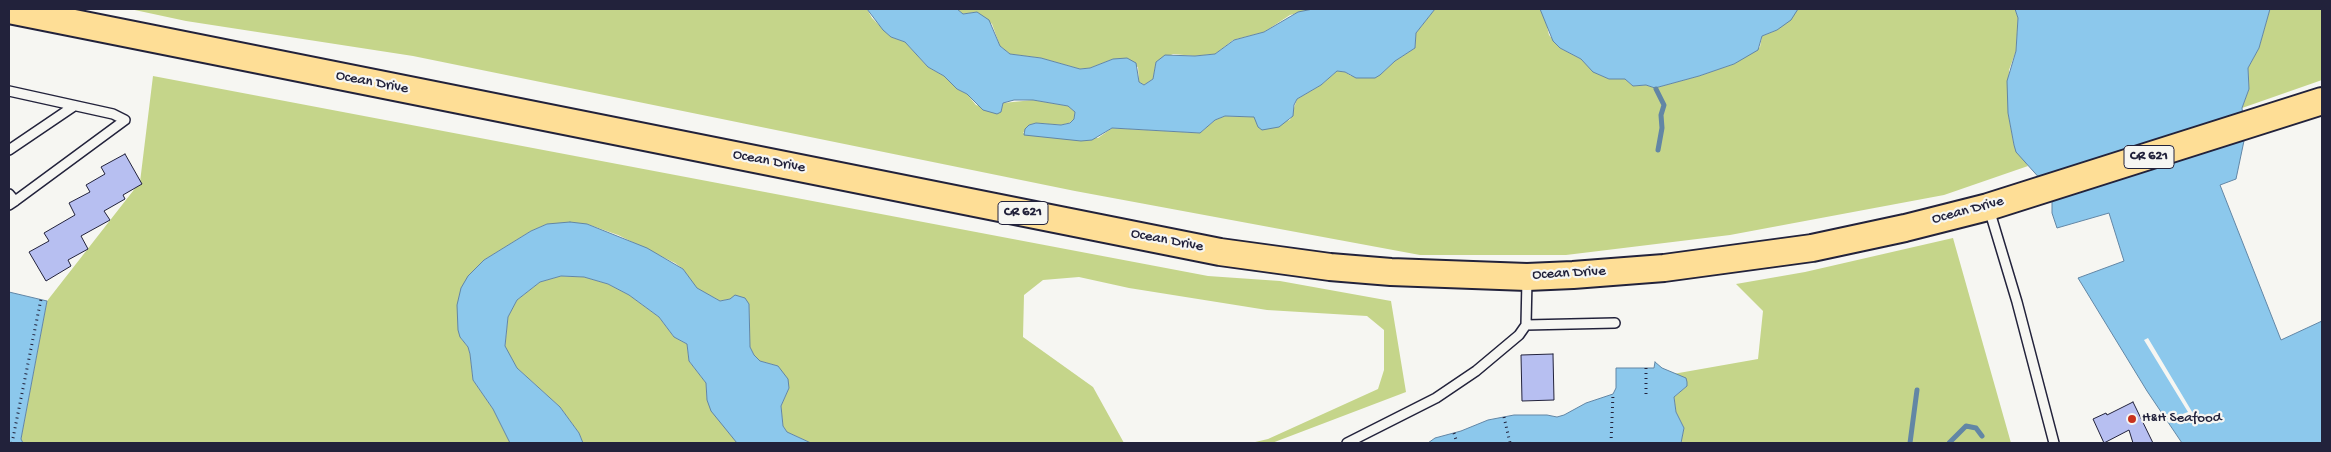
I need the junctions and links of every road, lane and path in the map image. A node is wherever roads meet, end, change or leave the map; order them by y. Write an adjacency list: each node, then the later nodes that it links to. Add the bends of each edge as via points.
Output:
1 (9, 10): 10 (main road, Ocean Drive / CR 621, via 1220,252 1391,272)
2 (13, 92): 3 (lane); 5 (lane)
3 (9, 99)
4 (2322, 101): 9 (main road, Ocean Drive / CR 621)
5 (74, 106): 6 (lane); 8 (lane, via 126,120)
6 (9, 150)
7 (9, 194): 8 (lane)
8 (12, 203)
9 (1988, 207): 10 (main road, Ocean Drive / CR 621, via 1812,248 1664,268); 24 (lane)
10 (1527, 277): 13 (lane)
11 (41, 299): 19 (path)
12 (1615, 323): 13 (lane)
13 (1526, 325): 20 (lane, via 1519,335 1476,371 1436,398)
14 (1646, 368): 16 (path)
15 (1613, 394): 23 (path)
16 (1646, 396)
17 (1504, 417): 22 (path)
18 (1454, 433): 21 (path)
19 (12, 443)
20 (1347, 443)
21 (1457, 443)
22 (1510, 443)
23 (1611, 443)
24 (2054, 443)

